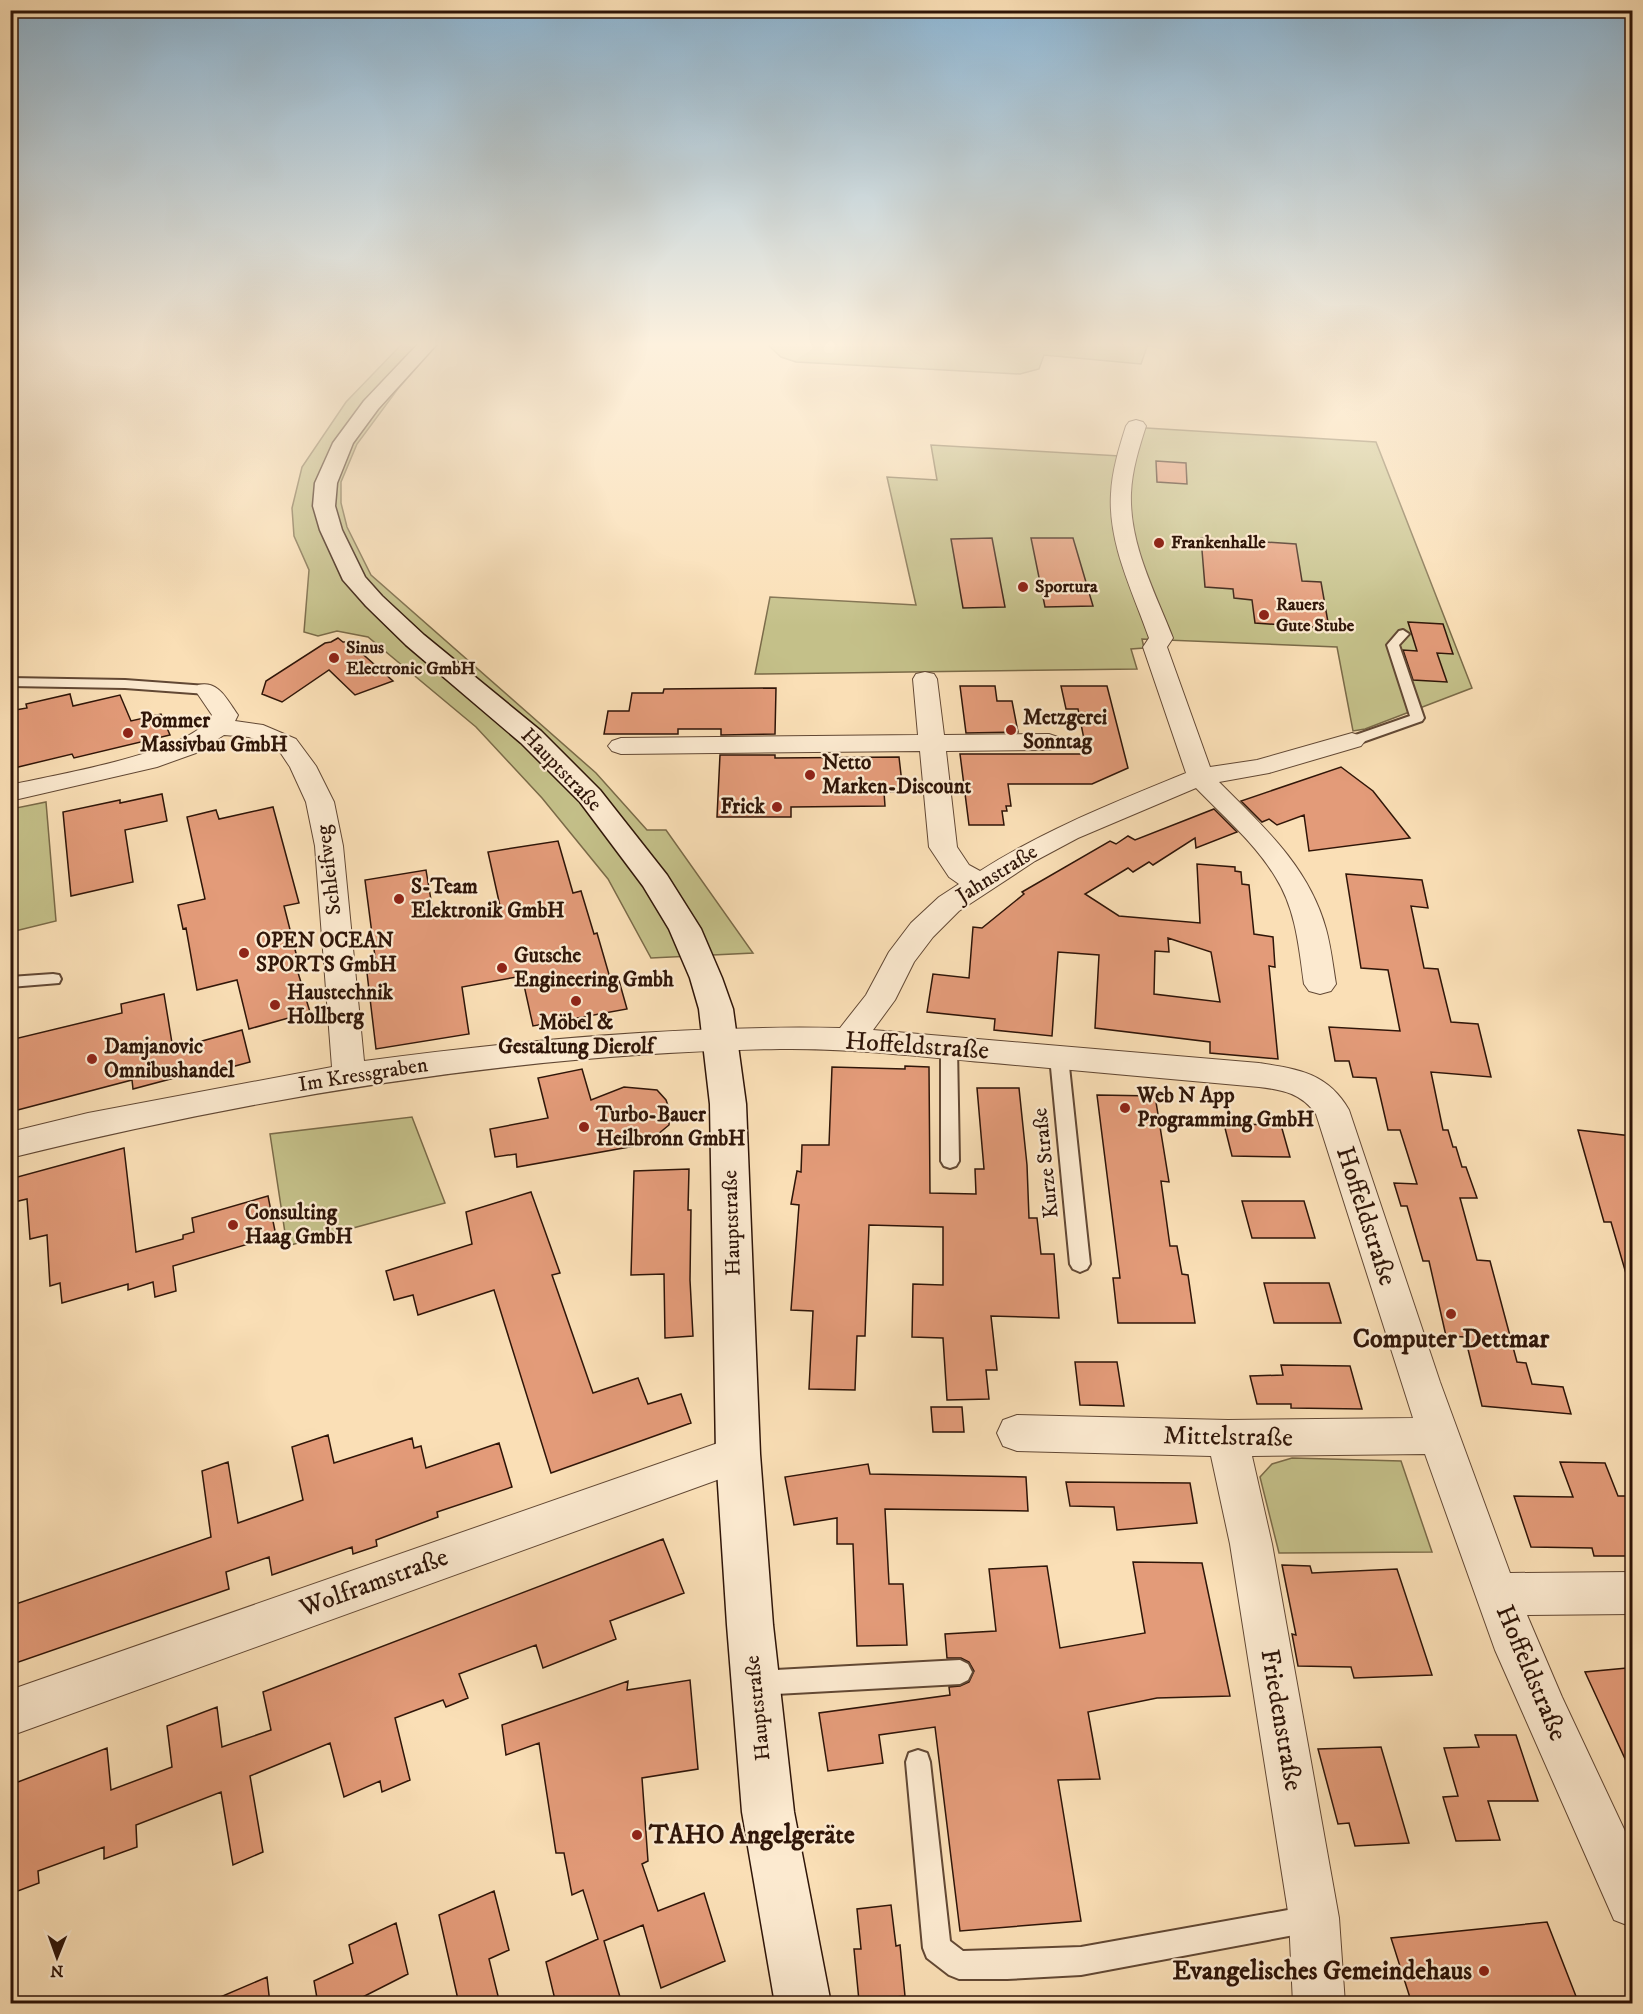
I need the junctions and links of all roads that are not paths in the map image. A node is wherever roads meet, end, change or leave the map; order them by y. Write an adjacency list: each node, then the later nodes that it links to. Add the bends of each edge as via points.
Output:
1 (347, 438): 19 (main road, Hauptstraße, via 326,483 324,506 330,530 355,580 415,640 531,737 590,796 656,882 685,929 710,988)
2 (1133, 438): 12 (street, via 1122,485 1124,534 1161,638 1155,647)
3 (1403, 634): 8 (lane, Jahnstraße, via 1393,645 1417,718)
4 (925, 679): 9 (street)
5 (10, 682): 6 (lane)
6 (207, 690): 7 (street, via 225,715)
7 (219, 727): 13 (street, via 187,747 148,760); 22 (street, Schleifweg, via 254,730 287,744 303,766 320,802 328,846)
8 (1352, 741): 12 (street, Jahnstraße, via 1260,767)
9 (932, 742): 10 (street); 11 (street); 14 (street, via 943,847 959,871)
10 (1049, 742)
11 (621, 746)
12 (1200, 777): 14 (street, Jahnstraße, via 1068,832); 17 (street, via 1290,876 1311,931)
13 (10, 793)
14 (979, 884): 18 (street, Jahnstraße, via 949,904 922,930 900,959 879,1000)
15 (53, 979): 16 (lane)
16 (10, 982)
17 (1320, 984)
18 (849, 1039): 19 (street, Hoffeldstraße); 20 (street, Hoffeldstraße)
19 (721, 1040): 22 (street, Im Kressgraben, via 568,1050); 29 (main road, Hauptstraße, via 728,1104)
20 (949, 1047): 21 (street, Hoffeldstraße); 24 (lane)
21 (1059, 1057): 25 (lane, Kurze Straße); 27 (street, Hoffeldstraße, via 1259,1075 1298,1082 1322,1095 1332,1110)
22 (349, 1075): 23 (street, Im Kressgraben)
23 (10, 1145)
24 (950, 1161)
25 (1080, 1264)
26 (1017, 1433): 28 (street, Mittelstraße)
27 (1438, 1436): 28 (street, Mittelstraße); 31 (street, Hoffeldstraße)
28 (1228, 1438): 37 (street, Friedenstraße, via 1251,1544)
29 (738, 1454): 33 (main road, Hauptstraße); 34 (street, Wolframstraße)
30 (1632, 1593): 31 (street)
31 (1496, 1594): 36 (street, Hoffeldstraße)
32 (960, 1672): 33 (lane)
33 (756, 1683): 38 (main road, Hauptstraße, via 768,1812)
34 (10, 1713)
35 (918, 1761): 37 (lane, via 937,1948 959,1965 1081,1961)
36 (1632, 1902)
37 (1314, 1918): 39 (street, Friedenstraße)
38 (795, 2001)
39 (1320, 2004)

